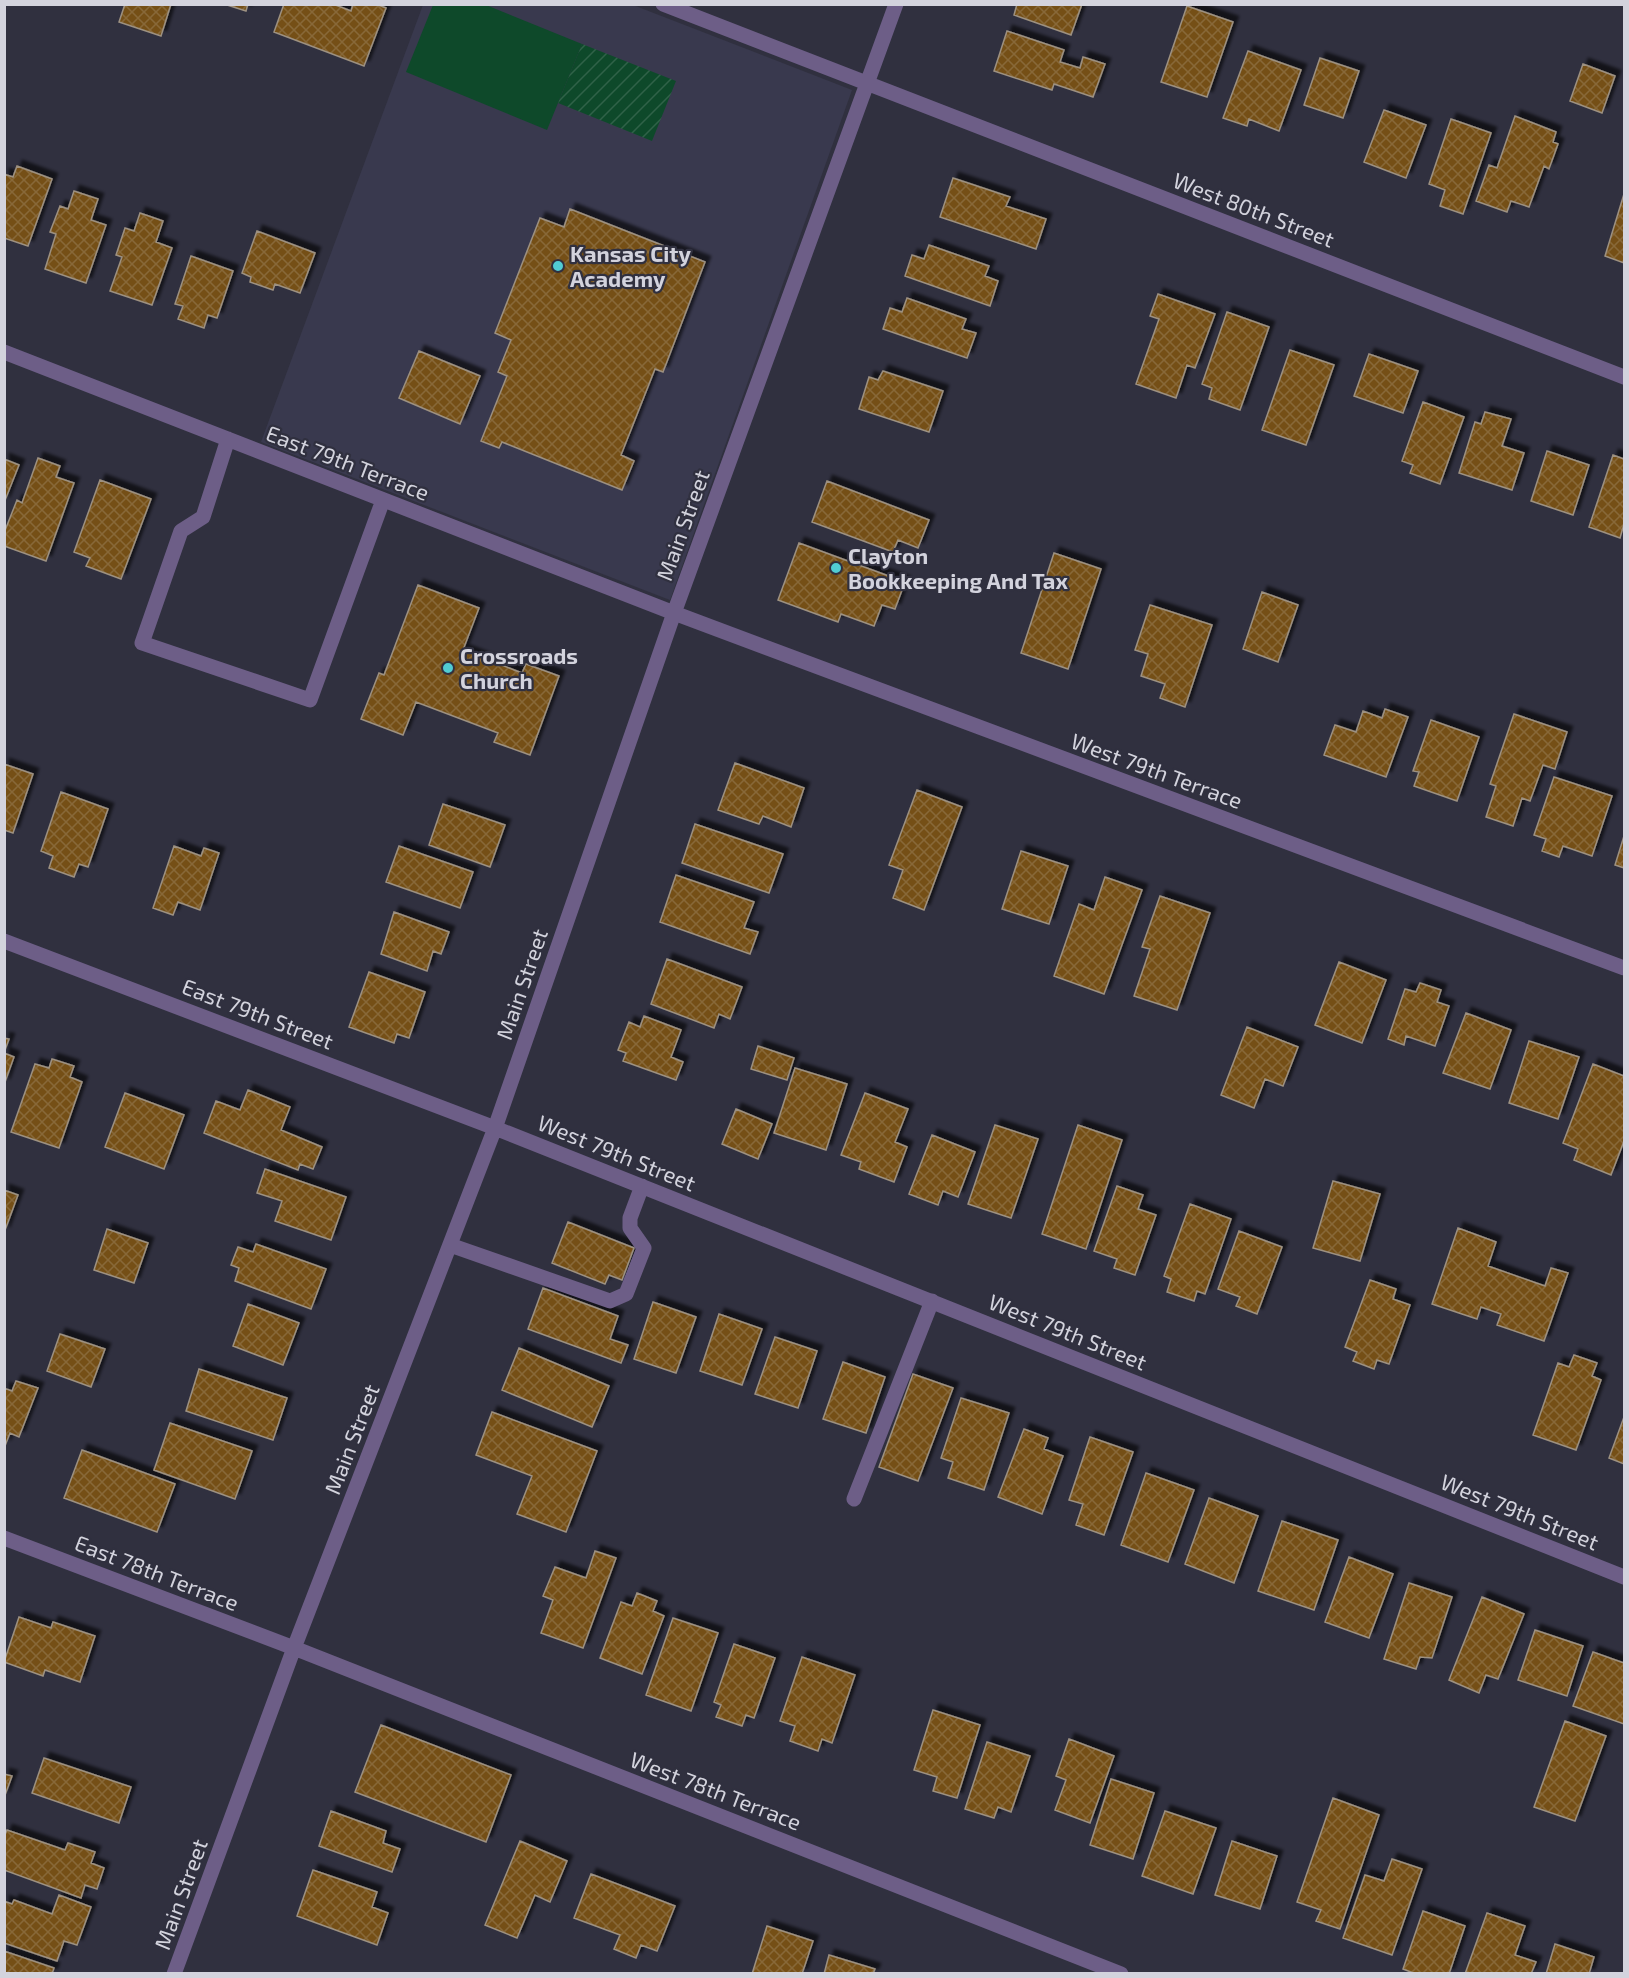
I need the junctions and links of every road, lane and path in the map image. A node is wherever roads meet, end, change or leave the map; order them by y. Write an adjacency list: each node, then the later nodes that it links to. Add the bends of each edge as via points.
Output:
1 (663, 4): 3 (street, West 80th Street)
2 (896, 4): 3 (street, Main Street)
3 (867, 83): 5 (street, West 80th Street); 8 (street, Main Street)
4 (4, 352): 6 (street, East 79th Terrace)
5 (1624, 377)
6 (228, 439): 7 (street, East 79th Terrace); 7 (street, via 203,517 181,531 142,643 310,700)
7 (383, 500): 8 (street, East 79th Terrace)
8 (674, 613): 10 (street, West 79th Terrace); 11 (street, Main Street)
9 (4, 941): 11 (street, East 79th Street)
10 (1624, 968)
11 (495, 1128): 12 (street, West 79th Street); 13 (street, Main Street)
12 (642, 1186): 13 (street, via 630,1228 645,1248 626,1294 610,1301); 14 (street, West 79th Street)
13 (450, 1245): 18 (street, Main Street)
14 (932, 1301): 15 (street); 17 (street, West 79th Street)
15 (854, 1499)
16 (4, 1538): 18 (street, East 78th Terrace)
17 (1624, 1577)
18 (294, 1648): 19 (street, Main Street); 20 (street, West 78th Terrace)
19 (174, 1974)
20 (1121, 1974)

